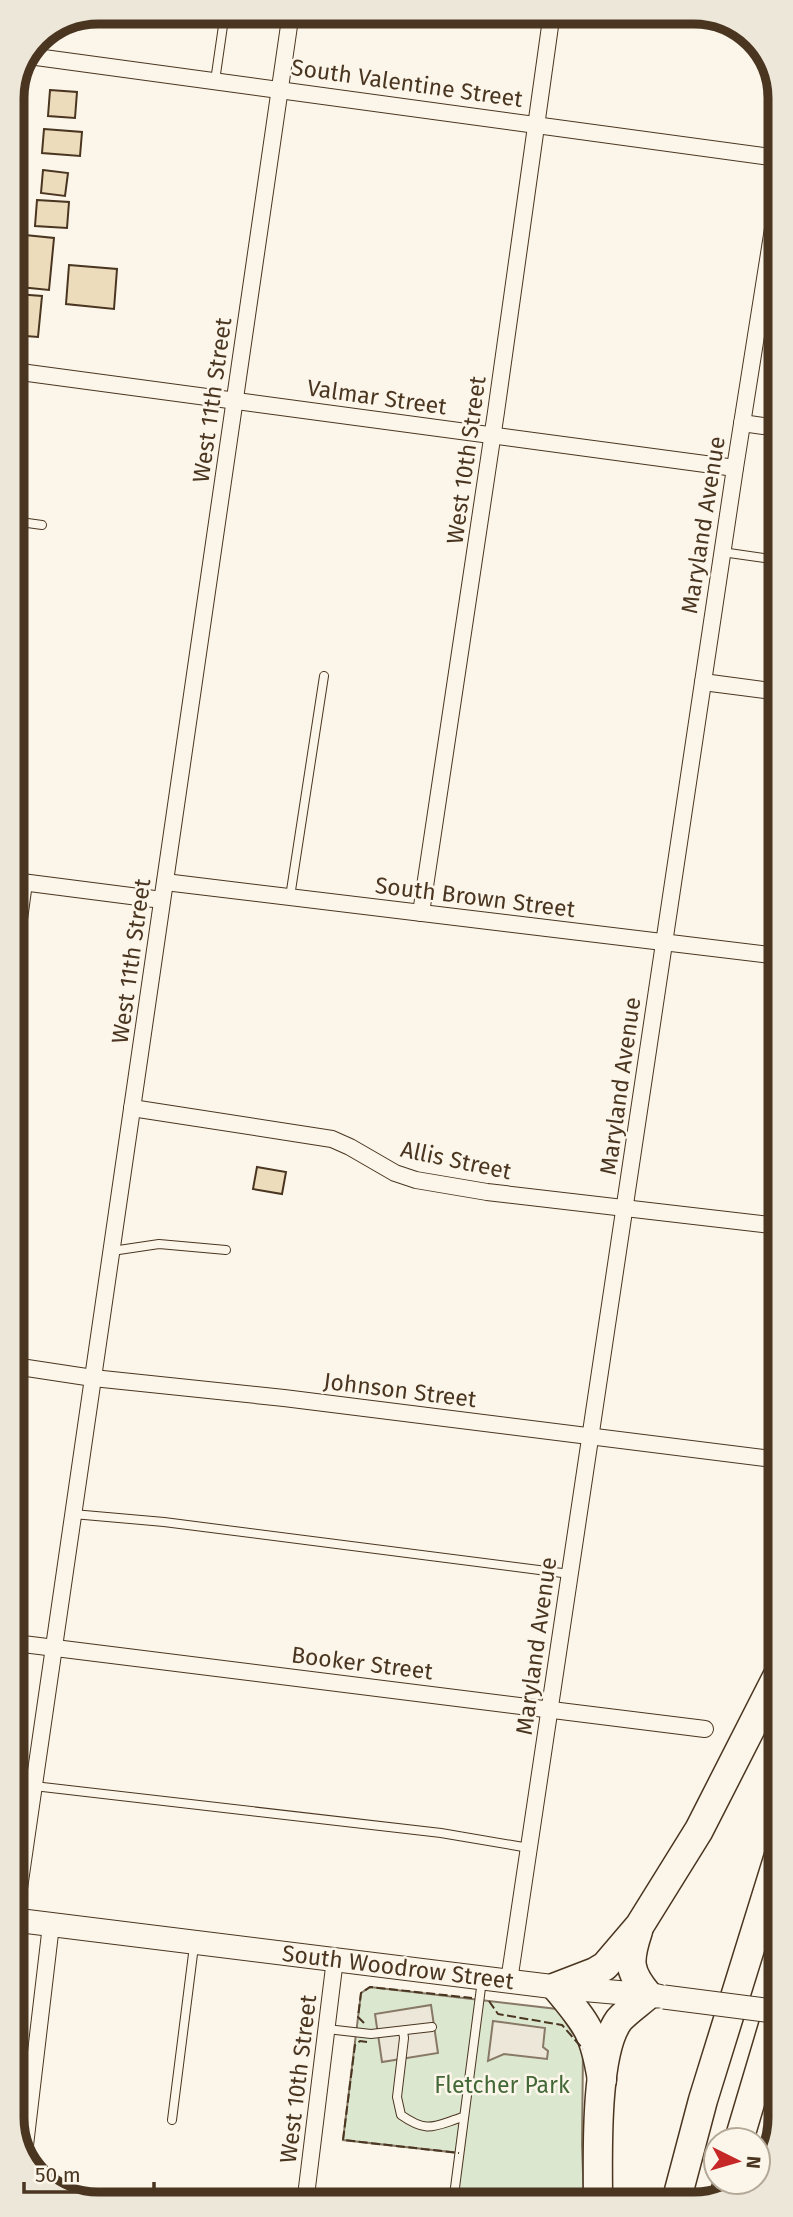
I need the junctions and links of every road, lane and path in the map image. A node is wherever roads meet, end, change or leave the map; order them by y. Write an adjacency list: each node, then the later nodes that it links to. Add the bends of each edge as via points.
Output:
1 (223, 24): 5 (lane)
2 (289, 24): 6 (street, West 11th Street)
3 (550, 25): 7 (street, West 10th Street)
4 (38, 57): 5 (street, South Valentine Street)
5 (215, 81): 6 (street, South Valentine Street)
6 (280, 89): 7 (street, South Valentine Street); 11 (street, West 11th Street)
7 (537, 124): 8 (street, South Valentine Street); 14 (street, West 10th Street)
8 (768, 157)
9 (768, 259): 12 (street, Maryland Avenue)
10 (25, 373): 11 (street, Valmar Street)
11 (234, 401): 14 (street, Valmar Street); 24 (street, West 11th Street)
12 (741, 423): 13 (street); 15 (street, Maryland Avenue)
13 (768, 427)
14 (492, 435): 15 (street, Valmar Street); 27 (street, West 10th Street)
15 (735, 468): 18 (street, Maryland Avenue)
16 (25, 523): 17 (lane)
17 (41, 525)
18 (722, 552): 19 (lane); 21 (street, Maryland Avenue)
19 (768, 559)
20 (324, 676): 25 (lane)
21 (703, 682): 22 (street); 28 (street, Maryland Avenue)
22 (768, 691)
23 (25, 882): 26 (street)
24 (165, 882): 25 (street, South Brown Street); 26 (street, West 11th Street)
25 (290, 897): 27 (street, South Brown Street)
26 (162, 900): 30 (street, West 11th Street)
27 (421, 913): 28 (street, South Brown Street)
28 (664, 942): 29 (street, South Brown Street); 31 (street, Maryland Avenue)
29 (768, 955)
30 (132, 1108): 31 (street, Allis Street, via 332,1139 416,1180); 34 (street, West 11th Street)
31 (624, 1208): 32 (street, Allis Street); 37 (street, Maryland Avenue)
32 (768, 1225)
33 (226, 1250): 34 (lane, via 159,1244)
34 (112, 1251): 36 (street, West 11th Street)
35 (24, 1368): 36 (street, Johnson Street)
36 (93, 1378): 37 (street, Johnson Street); 39 (street, West 11th Street)
37 (590, 1438): 38 (street, Johnson Street); 40 (street, Maryland Avenue)
38 (768, 1459)
39 (73, 1514): 40 (lane); 42 (street, West 11th Street)
40 (570, 1574): 44 (street, Maryland Avenue)
41 (24, 1644): 42 (street, Booker Street)
42 (54, 1647): 44 (street, Booker Street); 46 (street, West 11th Street)
43 (768, 1695): 52 (highway, via 699,1830)
44 (550, 1709): 45 (street, Booker Street); 47 (street, Maryland Avenue)
45 (705, 1728)
46 (34, 1786): 47 (lane, via 441,1833); 48 (street, West 11th Street)
47 (529, 1848): 56 (street, Maryland Avenue)
48 (24, 1855)
49 (768, 1891): 74 (highway)
50 (24, 1920): 51 (main road, South Woodrow Street)
51 (51, 1925): 53 (main road, South Woodrow Street); 65 (street)
52 (640, 1925): 57 (highway, via 605,1966); 58 (highway, via 631,1966 636,1980)
53 (194, 1942): 54 (main road, South Woodrow Street); 68 (lane)
54 (335, 1959): 55 (main road, South Woodrow Street); 61 (street, West 10th Street)
55 (482, 1977): 56 (main road, South Woodrow Street); 67 (lane)
56 (509, 1981): 57 (main road, South Woodrow Street)
57 (556, 1987): 58 (main road, South Woodrow Street); 66 (highway, via 589,2027)
58 (656, 1996): 59 (main road, South Woodrow Street, bridge); 66 (highway, via 617,2024)
59 (768, 2010)
60 (432, 2027): 62 (lane)
61 (327, 2029): 62 (lane, via 371,2034); 71 (street, West 10th Street)
62 (403, 2031): 67 (lane, via 397,2097 401,2115 417,2126 435,2127)
63 (768, 2039): 69 (highway)
64 (24, 2067): 65 (lane)
65 (34, 2069): 70 (street)
66 (602, 2080): 73 (highway)
67 (463, 2118): 72 (lane)
68 (173, 2120)
69 (742, 2126)
70 (26, 2134)
71 (307, 2192)
72 (454, 2192)
73 (598, 2192)
74 (679, 2192)

